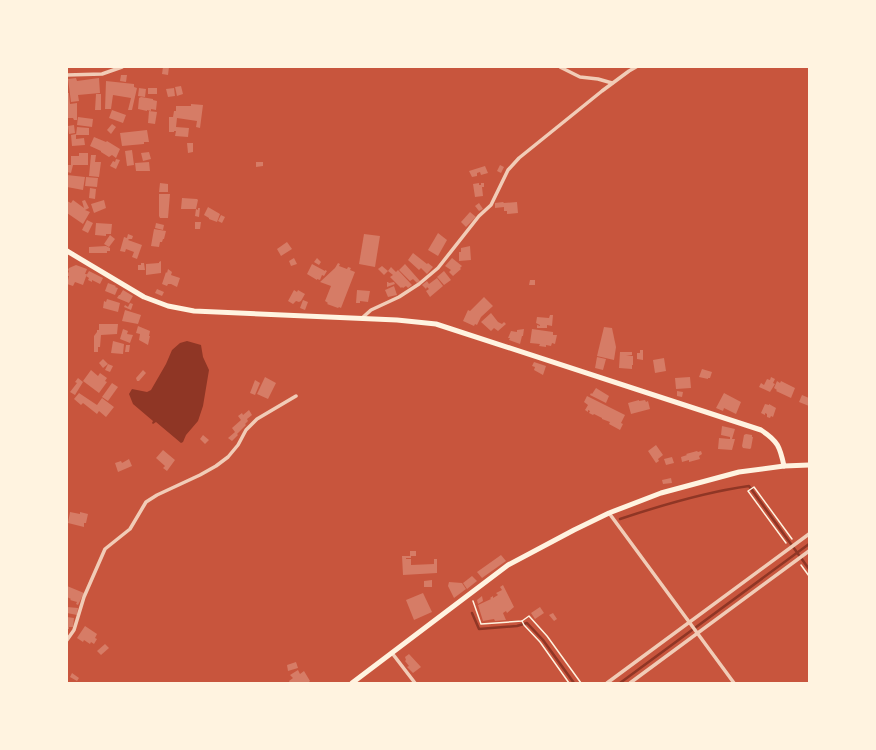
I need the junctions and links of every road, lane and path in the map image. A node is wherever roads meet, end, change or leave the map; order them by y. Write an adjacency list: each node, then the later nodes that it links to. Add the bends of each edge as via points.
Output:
1 (122, 67): 4 (street, via 102,74)
2 (560, 67): 5 (street, via 580,77)
3 (636, 67): 5 (street)
4 (67, 75)
5 (612, 83): 7 (street, via 519,158 508,170 490,205 438,268 419,284 371,310)
6 (67, 250): 7 (main road, via 144,297 168,306 194,311)
7 (361, 319): 10 (main road, via 436,324 761,430 772,438 780,450)
8 (296, 396): 22 (street, via 257,419 246,430 228,457 216,466 146,502 130,529 105,549 74,630)
9 (809, 465): 10 (main road)
10 (784, 466): 11 (main road, via 739,472 661,493)
11 (609, 514): 20 (street); 23 (main road, via 508,565)
12 (809, 534): 13 (street)
13 (796, 544): 14 (street); 14 (path, via 754,487 748,491)
14 (790, 548): 20 (street)
15 (809, 551): 16 (street)
16 (797, 560): 17 (path); 21 (street)
17 (809, 576)
18 (473, 600): 19 (path, via 481,624)
19 (522, 621): 26 (path); 27 (path, via 529,616)
20 (689, 622): 21 (street); 28 (street)
21 (698, 634): 29 (street); 30 (street)
22 (67, 640)
23 (392, 653): 24 (main road); 25 (street)
24 (352, 683)
25 (415, 683)
26 (569, 683)
27 (581, 683)
28 (607, 683)
29 (630, 683)
30 (734, 683)

